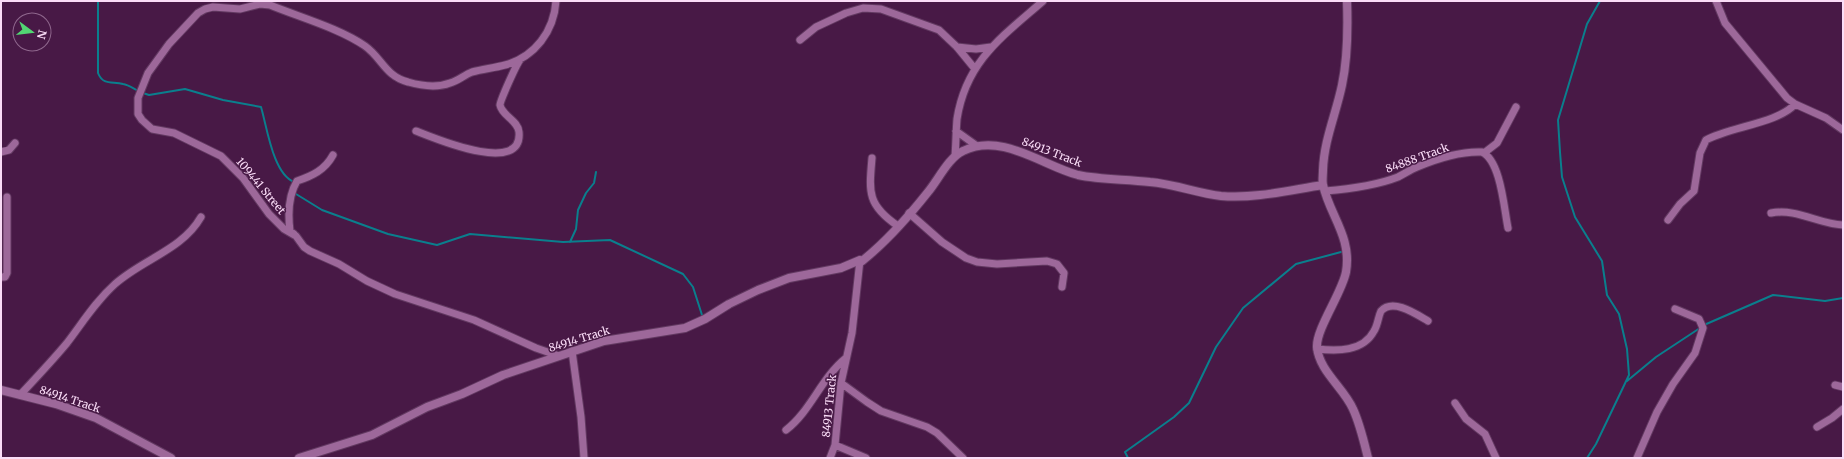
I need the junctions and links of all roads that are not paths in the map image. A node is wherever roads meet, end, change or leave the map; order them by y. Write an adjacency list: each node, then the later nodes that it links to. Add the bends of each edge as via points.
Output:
1 (556, 1): 8 (street, 109441 Street, via 552,25 544,38)
2 (1044, 1): 7 (street)
3 (1347, 1): 22 (street, via 1347,56 1342,85 1327,138)
4 (1716, 1): 10 (street, via 1725,22 1781,92)
5 (800, 40): 6 (street, via 827,21 863,8 875,8 891,11 933,27)
6 (957, 47): 7 (street); 9 (street)
7 (991, 47): 9 (street)
8 (520, 59): 13 (street, via 500,104 519,130 518,142 510,151 503,154 487,153 450,144); 31 (street, 109441 Street, via 504,66 470,73 440,86 426,86 407,82 392,75 370,50 356,41 270,5 260,4 240,9 212,7 198,13 169,44 148,74 138,98 138,114 152,129 174,133 221,156 243,178 284,229)
9 (974, 69): 14 (street, via 963,98)
10 (1795, 104): 12 (street, via 1819,114); 27 (street, via 1787,112 1706,140 1700,153 1694,191)
11 (1516, 107): 18 (street, via 1497,143)
12 (1843, 130)
13 (416, 131)
14 (956, 131): 16 (street); 20 (street)
15 (15, 143): 17 (street, via 9,150)
16 (977, 146): 20 (street, 84913 Track); 22 (street, 84913 Track, via 1010,149 1089,177 1150,182 1221,196)
17 (1, 152)
18 (1484, 153): 22 (street, 84888 Track, via 1458,155 1360,187); 30 (street, via 1495,167)
19 (333, 156): 31 (street, via 324,167 297,181 292,190 289,222 290,231)
20 (955, 156): 24 (street, 84913 Track)
21 (872, 158): 29 (street, via 871,194 884,216)
22 (1324, 188): 37 (street, via 1345,241 1347,257 1343,283 1322,328)
23 (7, 197): 33 (street, via 7,275)
24 (909, 213): 29 (street, 84913 Track); 34 (street, via 956,253 977,262 997,264 1052,261 1064,273)
25 (1772, 213): 28 (street, via 1792,212)
26 (201, 217): 45 (street, via 196,227 173,247 136,268 106,293 48,365)
27 (1668, 220)
28 (1843, 225)
29 (898, 226): 32 (street, 84913 Track)
30 (1508, 228)
31 (296, 236): 39 (street, 109441 Street, via 310,251 395,294 474,320)
32 (864, 258): 38 (street, 84914 Track, via 841,268 789,278 758,290 685,328 604,341); 40 (street, 84913 Track)
33 (1, 277)
34 (1062, 287)
35 (1675, 309): 59 (street, via 1699,319 1703,328 1695,353 1657,412)
36 (1428, 321): 37 (street, via 1400,308 1388,306 1381,310 1371,336 1356,347 1342,350)
37 (1317, 349): 57 (street, via 1321,361 1353,409)
38 (572, 351): 39 (street, 84914 Track); 53 (street)
39 (559, 356): 52 (street, 84914 Track, via 503,375 427,407 372,435)
40 (846, 358): 41 (street, 84913 Track); 49 (street, via 834,368 806,410)
41 (841, 383): 50 (street, 84913 Track); 56 (street, via 881,410 937,433)
42 (1835, 385): 43 (street)
43 (1843, 387)
44 (1, 390): 45 (street, 84914 Track)
45 (20, 395): 51 (street, 84914 Track, via 96,418)
46 (1455, 403): 58 (street, via 1466,420 1487,437)
47 (1843, 409): 48 (street)
48 (1817, 427)
49 (786, 430)
50 (835, 445): 54 (street, 84913 Track); 55 (street)
51 (171, 458)
52 (299, 458)
53 (584, 458)
54 (829, 458)
55 (866, 458)
56 (963, 458)
57 (1368, 458)
58 (1496, 458)
59 (1637, 458)

